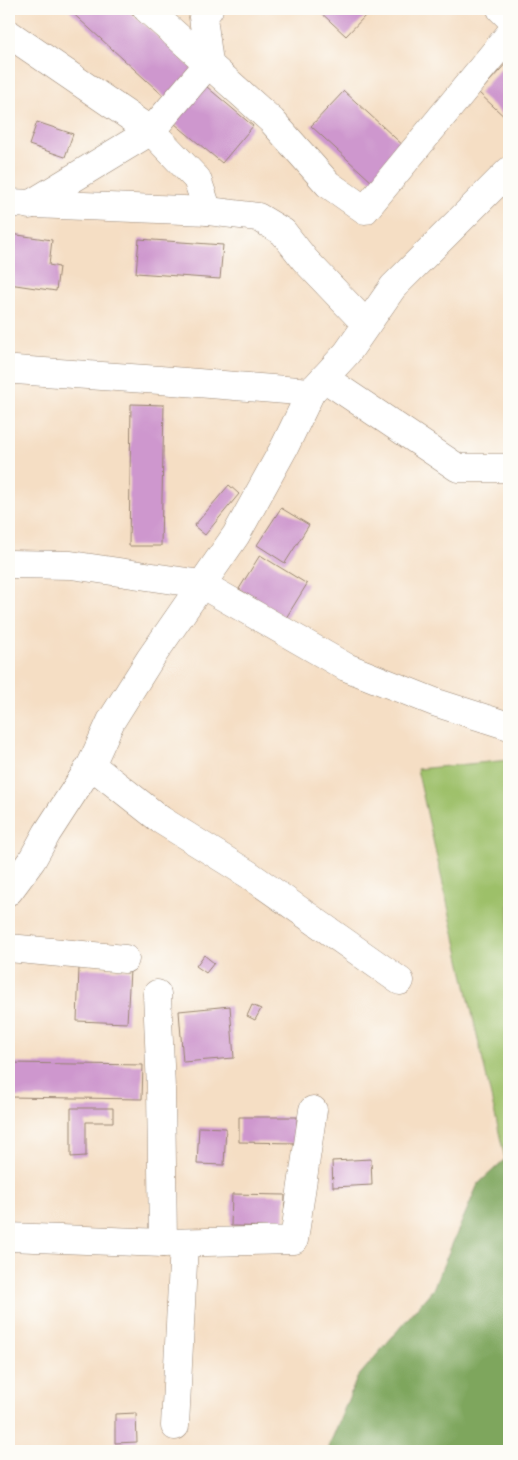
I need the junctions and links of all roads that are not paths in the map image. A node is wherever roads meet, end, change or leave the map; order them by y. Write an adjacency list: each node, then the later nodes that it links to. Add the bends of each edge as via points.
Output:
1 (147, 9): 7 (street)
2 (210, 9): 7 (street, via 203,17)
3 (501, 9): 4 (street)
4 (509, 17)
5 (9, 34): 8 (street)
6 (509, 34): 7 (street, via 365,210 328,184 272,122)
7 (209, 62): 8 (street)
8 (151, 131): 10 (street); 11 (street, via 197,179)
9 (509, 172): 12 (street, via 393,287)
10 (19, 204): 11 (street)
11 (208, 211): 12 (street, via 258,217 283,232)
12 (366, 324): 14 (street, via 347,353)
13 (15, 370): 14 (street, via 160,380)
14 (317, 385): 15 (street, via 458,468); 17 (street, via 236,535)
15 (509, 468)
16 (9, 564): 17 (street, via 71,565)
17 (201, 584): 18 (street, via 346,667 437,703); 19 (street, via 111,721)
18 (509, 726)
19 (91, 765): 20 (street); 23 (street, via 161,820 248,874)
20 (9, 891)
21 (9, 948): 22 (street)
22 (125, 959)
23 (400, 981)
24 (156, 994): 27 (street)
25 (313, 1110): 27 (street, via 294,1240)
26 (9, 1237): 27 (street)
27 (173, 1243): 28 (street)
28 (175, 1426)

